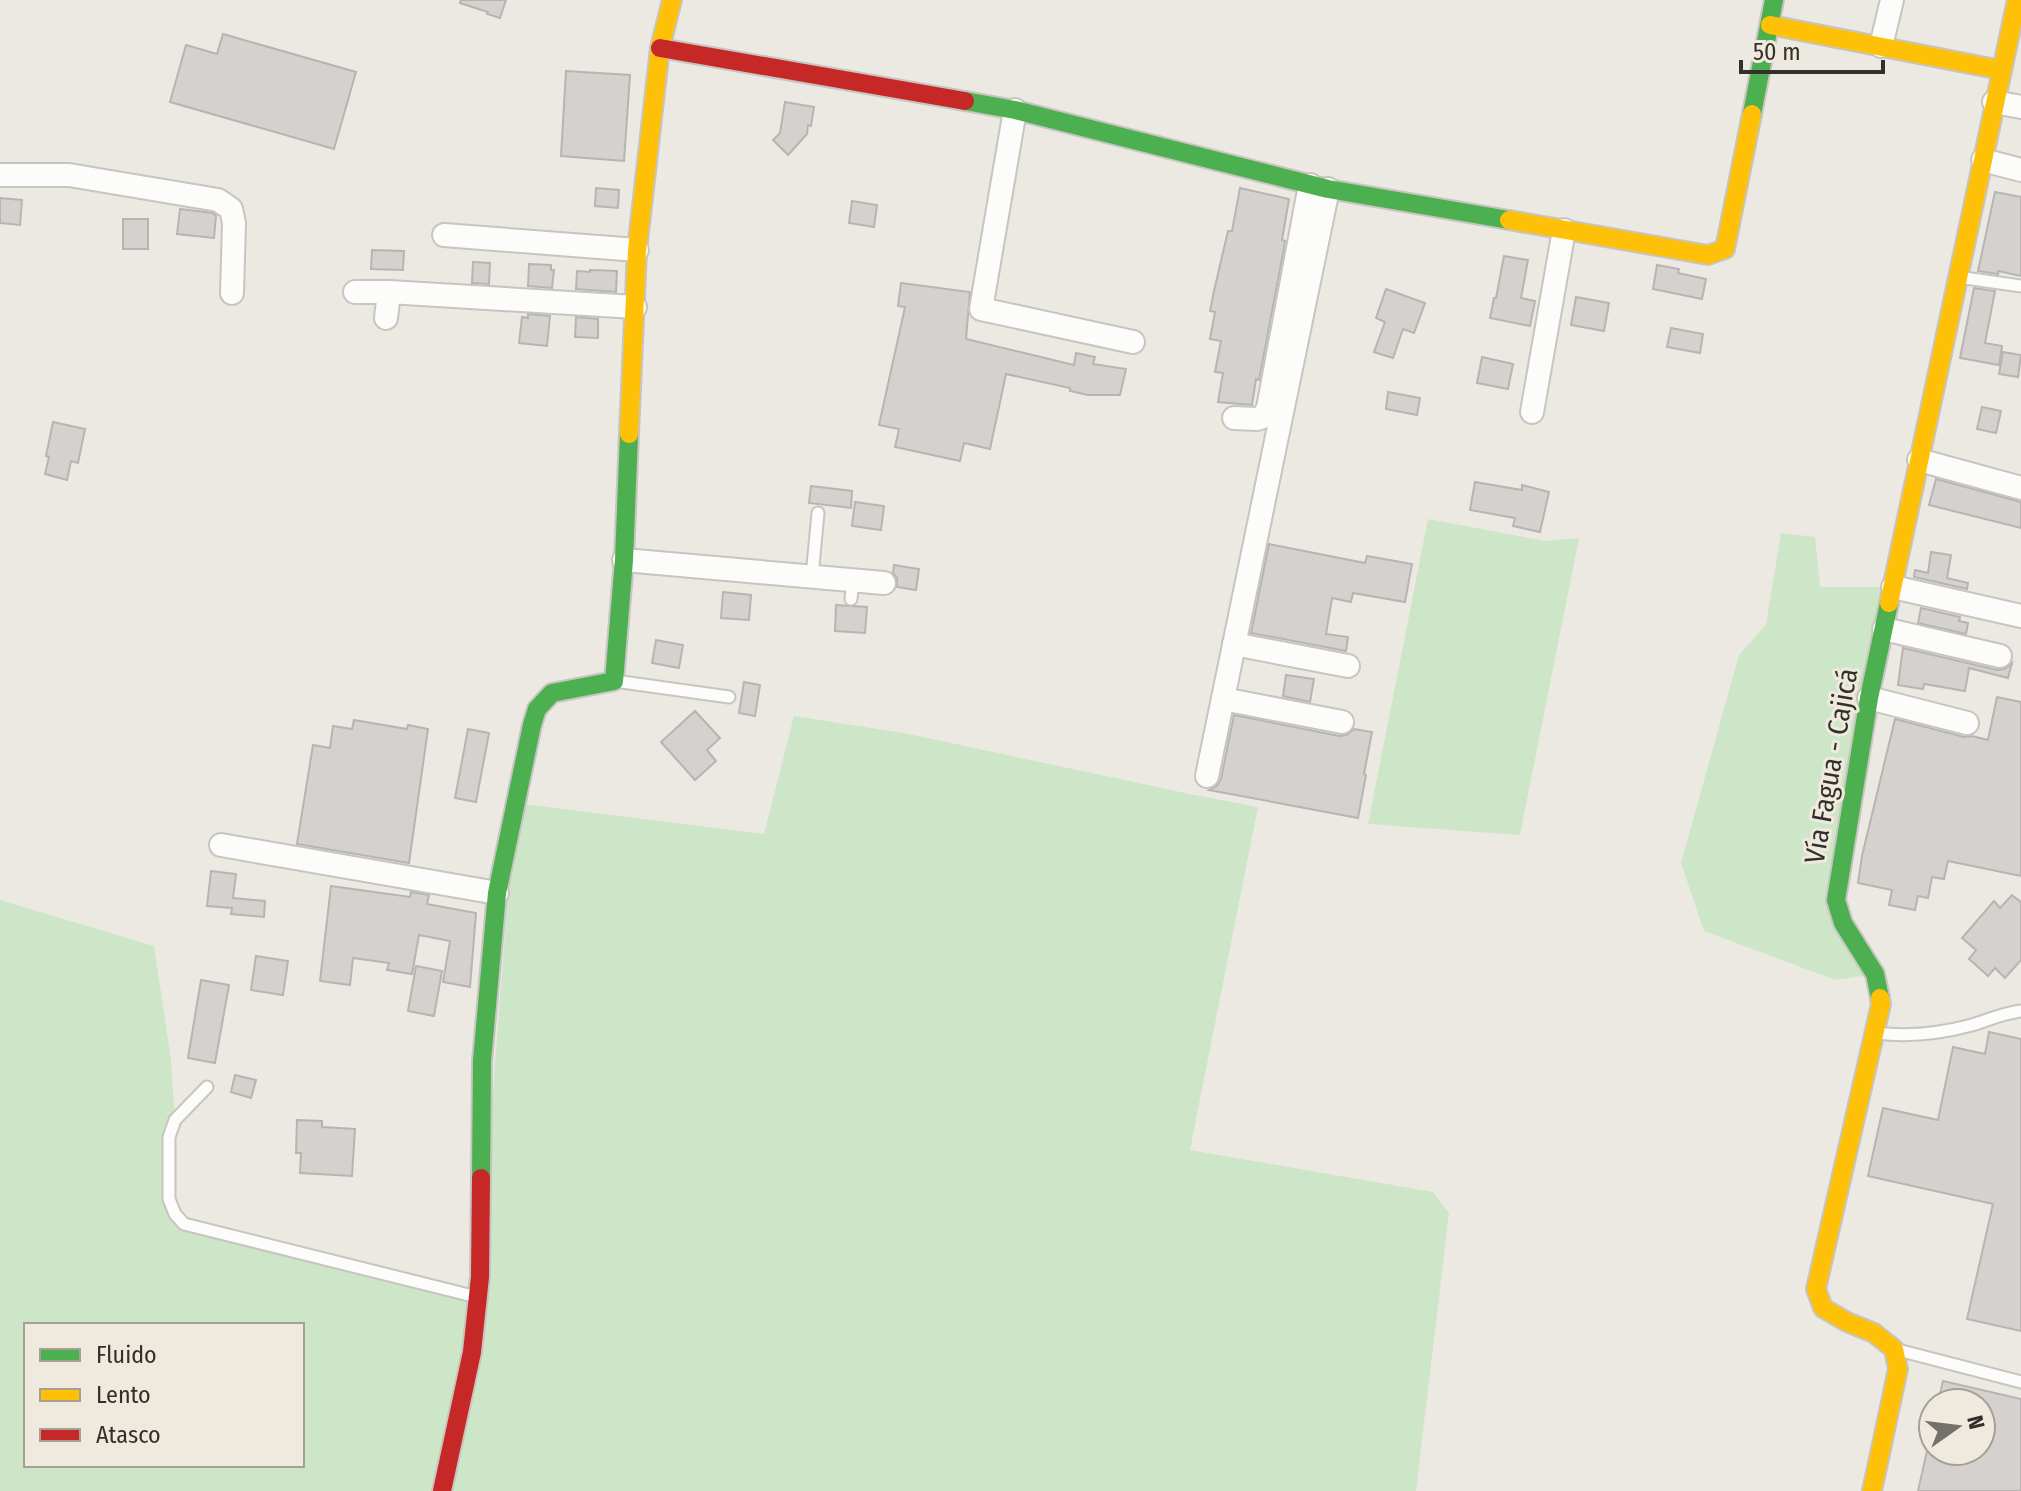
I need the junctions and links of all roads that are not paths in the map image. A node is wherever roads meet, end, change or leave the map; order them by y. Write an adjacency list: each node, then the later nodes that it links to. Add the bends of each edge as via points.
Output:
1 (672, 0): 7 (street)
2 (1774, 0): 5 (street)
3 (1892, 0): 6 (street)
4 (2017, 0): 8 (street, Vía Fagua - Cajicá)
5 (1770, 25): 6 (street); 16 (street, via 1725,249 1708,255)
6 (1881, 46): 8 (street)
7 (660, 48): 11 (street); 18 (street)
8 (2009, 61): 9 (street, Vía Fagua - Cajicá)
9 (1994, 102): 10 (street); 12 (street, Vía Fagua - Cajicá)
10 (2021, 107)
11 (1015, 110): 15 (street); 26 (street, via 981,309)
12 (1983, 160): 13 (street); 19 (street, Vía Fagua - Cajicá)
13 (2021, 170)
14 (0, 175): 23 (street, via 69,175 218,200 231,209 234,223)
15 (1319, 187): 16 (street); 28 (street, via 1268,408 1257,419); 38 (street)
16 (1564, 230): 27 (street)
17 (444, 235): 18 (street)
18 (637, 250): 24 (street)
19 (1958, 277): 20 (lane); 29 (street, Vía Fagua - Cajicá)
20 (2021, 286)
21 (355, 292): 22 (street)
22 (389, 292): 24 (street); 25 (street)
23 (232, 293)
24 (635, 307): 32 (street)
25 (386, 318)
26 (1133, 342)
27 (1532, 412)
28 (1234, 418)
29 (1919, 460): 30 (street); 35 (street, Vía Fagua - Cajicá)
30 (2021, 488)
31 (818, 513): 33 (lane)
32 (624, 560): 33 (street); 41 (street)
33 (812, 576): 34 (street, via 852,590)
34 (884, 583)
35 (1893, 587): 36 (street); 37 (street, Vía Fagua - Cajicá)
36 (2021, 616)
37 (1884, 629): 39 (street); 43 (street, Vía Fagua - Cajicá)
38 (1234, 644): 40 (street); 44 (street)
39 (2000, 656)
40 (1348, 666)
41 (614, 681): 42 (lane); 49 (street, via 552,693 537,709)
42 (729, 697)
43 (1869, 698): 46 (street); 51 (street, Vía Fagua - Cajicá, via 1836,900 1843,923 1875,974 1881,1004)
44 (1223, 699): 45 (street); 47 (street)
45 (1342, 722)
46 (1967, 723)
47 (1207, 776)
48 (221, 845): 49 (street)
49 (497, 893): 53 (street, via 482,1061)
50 (2021, 1011): 51 (lane, via 1933,1032)
51 (1874, 1033): 54 (street, Vía Fagua - Cajicá, via 1816,1289 1823,1308)
52 (207, 1087): 53 (lane, via 175,1120 169,1137 169,1199 184,1224)
53 (477, 1297): 56 (street, via 472,1352)
54 (1894, 1349): 55 (lane); 57 (street, via 1898,1369)
55 (2021, 1382)
56 (442, 1491)
57 (1872, 1491)

